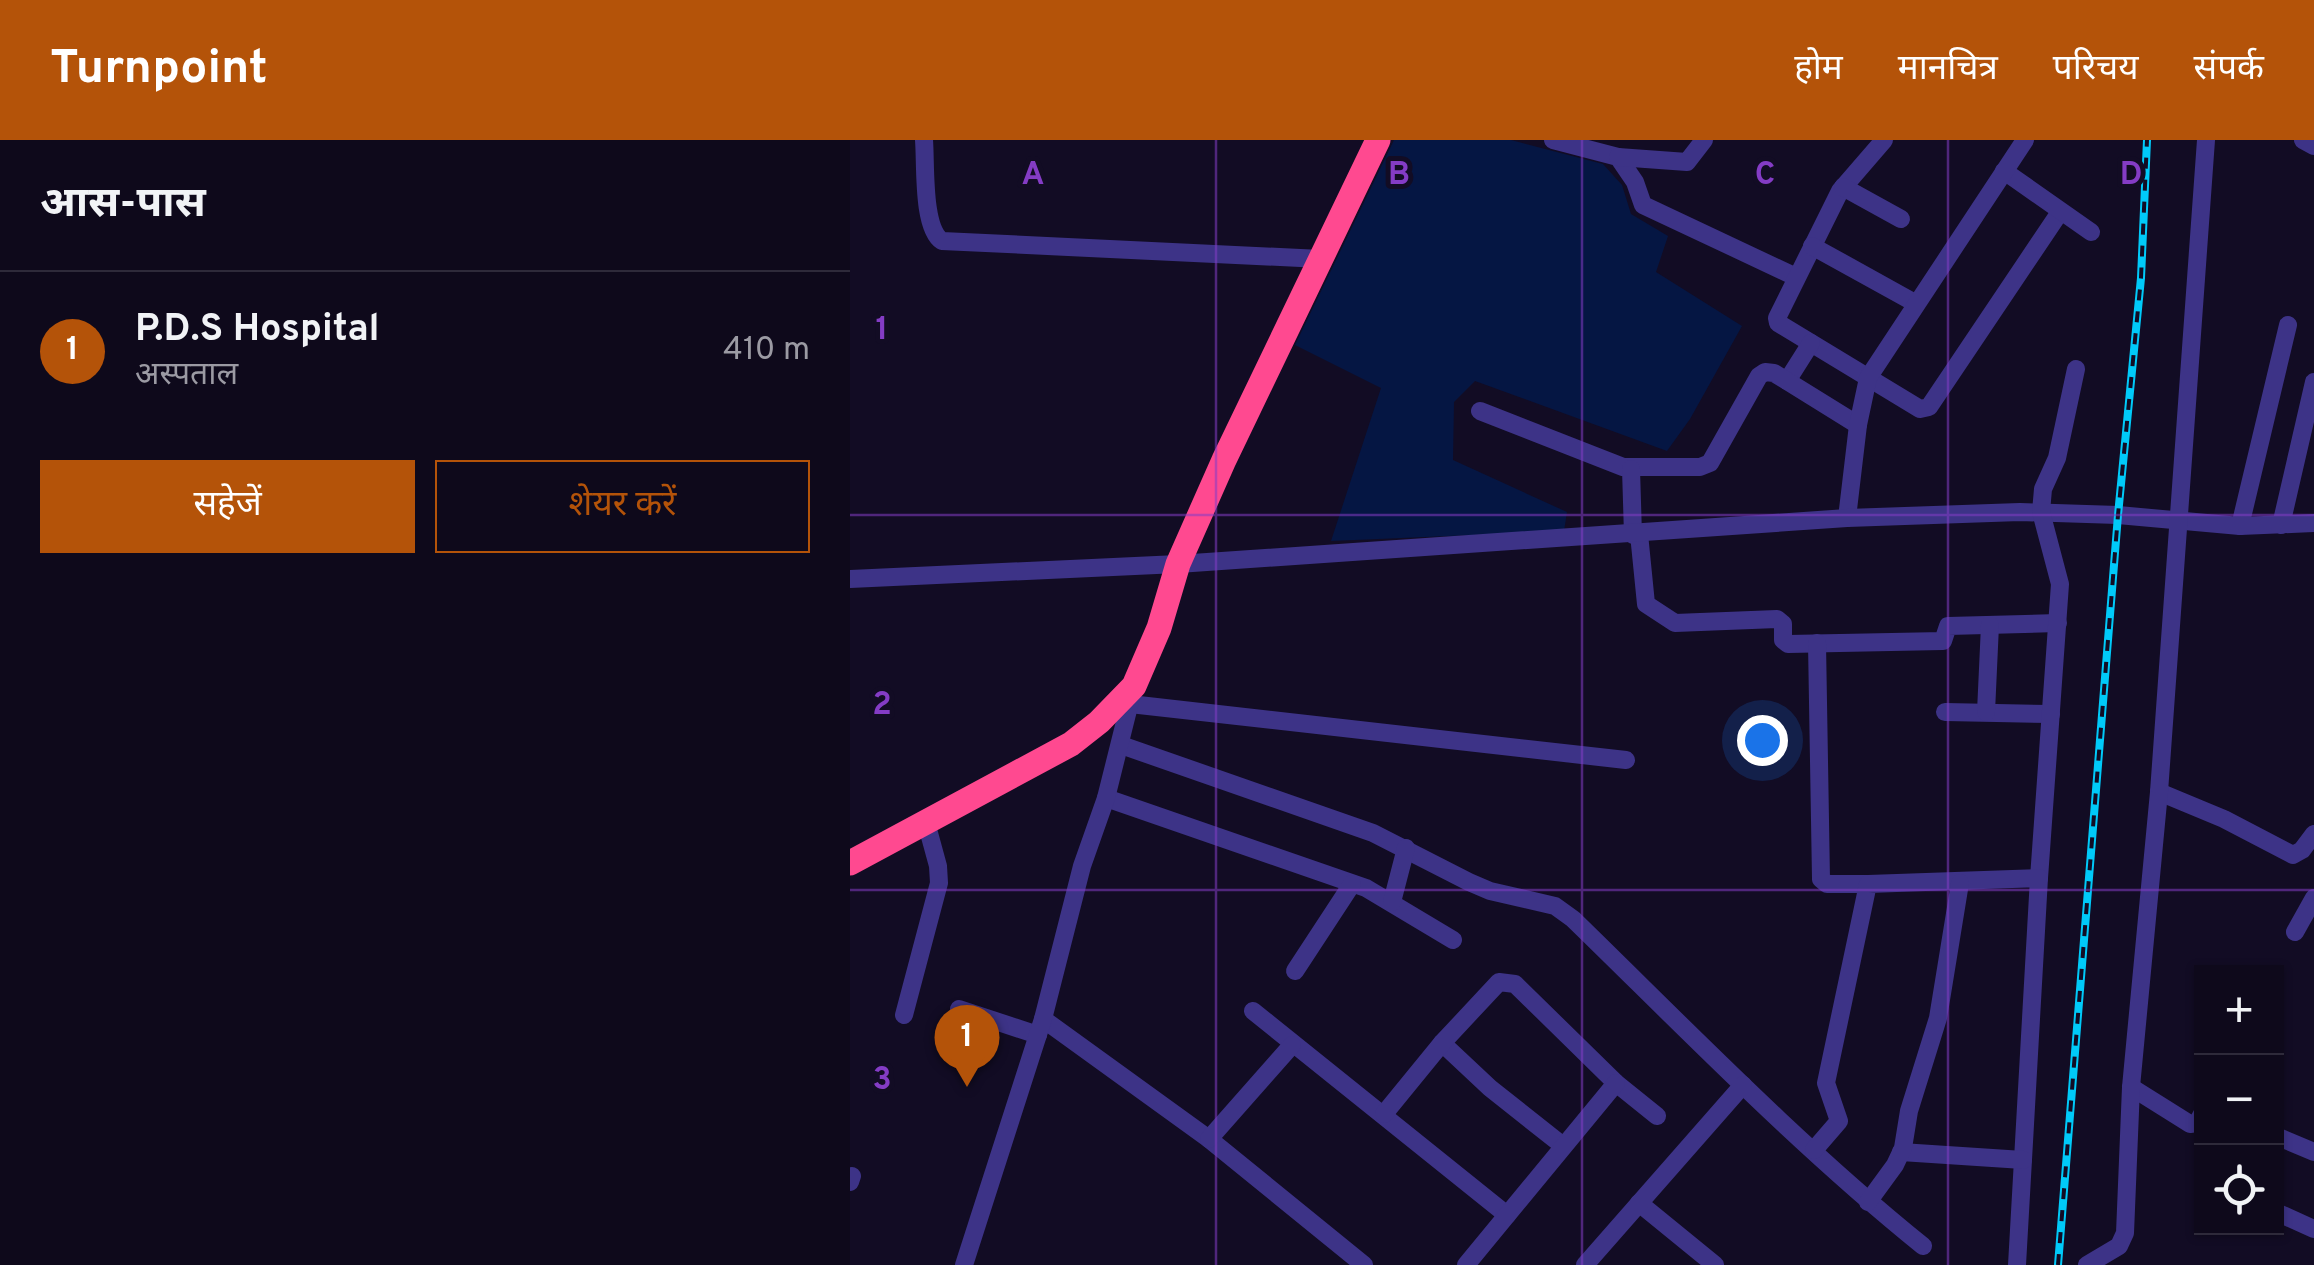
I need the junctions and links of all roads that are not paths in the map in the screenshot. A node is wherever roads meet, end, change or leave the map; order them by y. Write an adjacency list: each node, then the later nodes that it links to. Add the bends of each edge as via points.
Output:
1 (924, 140): 17 (street, via 929,222 942,241)
2 (1378, 140): 17 (highway)
3 (1553, 140): 10 (street)
4 (1704, 140): 10 (street, via 1687,162)
5 (1884, 140): 12 (street)
6 (2025, 140): 11 (street)
7 (2206, 140): 31 (street)
8 (2303, 140): 9 (street)
9 (2314, 146)
10 (1618, 158): 18 (street, via 1643,205)
11 (2004, 170): 13 (street); 19 (street)
12 (1843, 187): 14 (street); 16 (street)
13 (2060, 212): 15 (street); 23 (street, via 1929,408)
14 (1901, 219)
15 (2092, 232)
16 (1812, 246): 18 (street); 19 (street)
17 (1321, 259): 36 (highway)
18 (1796, 277): 21 (street, via 1778,323)
19 (1914, 303): 23 (street)
20 (2288, 324): 34 (street)
21 (1810, 343): 23 (street); 24 (street)
22 (2076, 369): 29 (street)
23 (1868, 378): 27 (street)
24 (1787, 381): 27 (street); 28 (street, via 1774,373 1759,376 1706,466)
25 (2314, 382): 33 (street)
26 (1480, 411): 28 (street)
27 (1858, 425): 30 (street)
28 (1631, 469): 35 (street)
29 (2041, 512): 30 (street); 31 (street); 38 (street, via 2059,572)
30 (1848, 518): 35 (street)
31 (2178, 520): 34 (street); 47 (street)
32 (2314, 523): 33 (street)
33 (2281, 525): 34 (street)
34 (2240, 526)
35 (1636, 535): 36 (street); 40 (street, via 1646,604 1670,621 1777,620 1784,643)
36 (1178, 564): 37 (street); 41 (highway)
37 (850, 579)
38 (2058, 623): 39 (street); 44 (street)
39 (1990, 625): 40 (street, via 1948,626 1943,641); 43 (street)
40 (1817, 643): 57 (street, via 1821,878 1827,884)
41 (1132, 695): 45 (street); 46 (street); 49 (highway, via 1070,744)
42 (1945, 712): 43 (street)
43 (1986, 712): 44 (street)
44 (2051, 714): 54 (street)
45 (1121, 745): 48 (street); 51 (street)
46 (1626, 760)
47 (2159, 792): 52 (street); 71 (street)
48 (1106, 798): 56 (street); 66 (street)
49 (926, 822): 53 (highway); 65 (street, via 938,883)
50 (2314, 834): 52 (street)
51 (1406, 848): 59 (street); 70 (street, via 1490,891 1556,906)
52 (2308, 857)
53 (850, 863)
54 (2039, 878): 55 (street); 81 (street)
55 (1960, 883): 57 (street); 79 (street, via 1938,1018)
56 (1352, 884): 59 (street); 62 (street)
57 (1868, 884): 78 (street, via 1826,1084 1839,1121)
58 (2314, 898): 60 (street)
59 (1392, 902): 61 (street)
60 (2295, 932)
61 (1453, 940)
62 (1295, 971)
63 (959, 1009): 66 (street)
64 (1253, 1012): 67 (street)
65 (904, 1015)
66 (1040, 1027): 75 (street); 88 (street)
67 (1292, 1044): 72 (street); 75 (street)
68 (1442, 1044): 69 (street, via 1507,981); 72 (street); 77 (street)
69 (1616, 1084): 73 (street); 77 (street)
70 (1743, 1085): 78 (street); 83 (street)
71 (2132, 1087): 74 (street); 94 (street, via 2126,1233 2119,1246)
72 (1384, 1114): 84 (street)
73 (1657, 1116)
74 (2194, 1123)
75 (1209, 1139): 89 (street)
76 (2284, 1139): 80 (street)
77 (1562, 1145): 84 (street)
78 (1814, 1150): 82 (street)
79 (1901, 1152): 81 (street); 82 (street)
80 (2314, 1152)
81 (2023, 1160): 93 (street)
82 (1868, 1202): 87 (street)
83 (1639, 1203): 91 (street); 92 (street)
84 (1507, 1215): 90 (street)
85 (2284, 1216): 86 (street)
86 (2314, 1229)
87 (1923, 1246)
88 (964, 1265)
89 (1364, 1265)
90 (1466, 1265)
91 (1585, 1265)
92 (1716, 1265)
93 (2017, 1265)
94 (2086, 1265)

